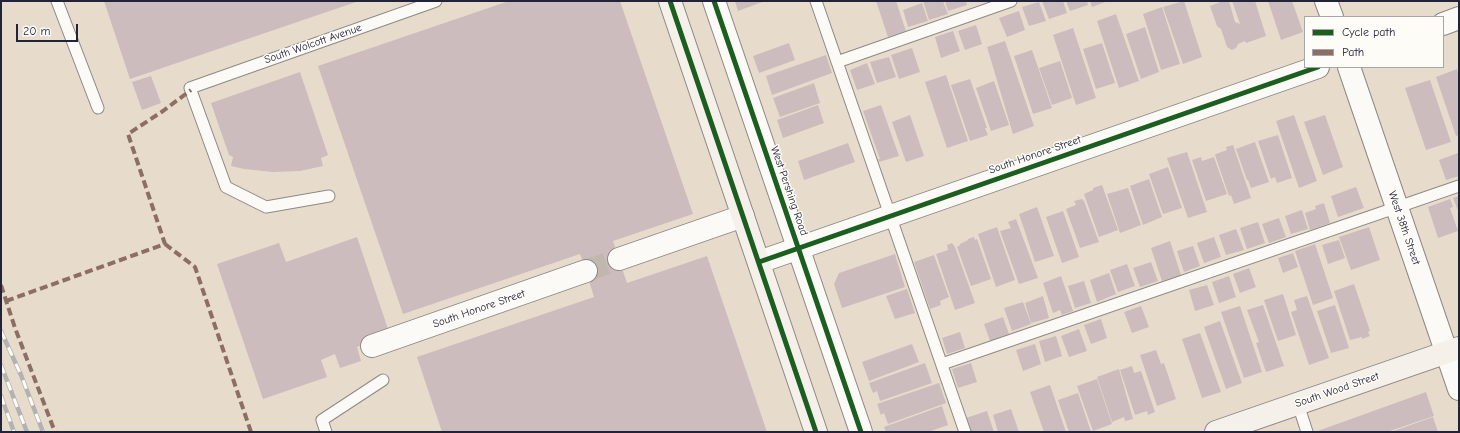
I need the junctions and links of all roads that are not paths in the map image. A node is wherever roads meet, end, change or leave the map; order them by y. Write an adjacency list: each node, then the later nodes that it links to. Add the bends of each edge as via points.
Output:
1 (57, 1): 14 (lane)
2 (670, 1): 18 (main road)
3 (714, 1): 20 (street, West Pershing Road)
4 (816, 1): 11 (lane)
5 (1011, 1): 11 (lane)
6 (1326, 1): 8 (street)
7 (432, 2): 16 (lane, South Wolcott Avenue, via 190,88 226,187 266,207)
8 (1332, 16)
9 (1459, 18): 10 (street)
10 (1444, 24)
11 (837, 62): 19 (lane)
12 (1315, 68): 19 (street, South Honore Street)
13 (1349, 68): 17 (street, West 38th Street)
14 (98, 108)
15 (1459, 186): 17 (lane)
16 (329, 196)
17 (1397, 207): 25 (street, West 38th Street); 26 (lane)
18 (743, 216): 21 (street); 22 (main road)
19 (891, 217): 20 (street, South Honore Street); 26 (lane)
20 (798, 249): 22 (street, South Honore Street); 32 (street, West Pershing Road)
21 (619, 260)
22 (758, 262): 31 (main road)
23 (586, 271): 24 (street, South Honore Street)
24 (372, 346)
25 (1453, 350): 28 (street, West 38th Street); 29 (main road, South Wood Street)
26 (942, 364): 33 (lane)
27 (383, 380): 30 (lane, via 322,420)
28 (1459, 389)
29 (1298, 404): 34 (main road, South Wood Street); 35 (lane)
30 (326, 432)
31 (816, 432)
32 (861, 432)
33 (965, 432)
34 (1216, 432)
35 (1307, 432)

